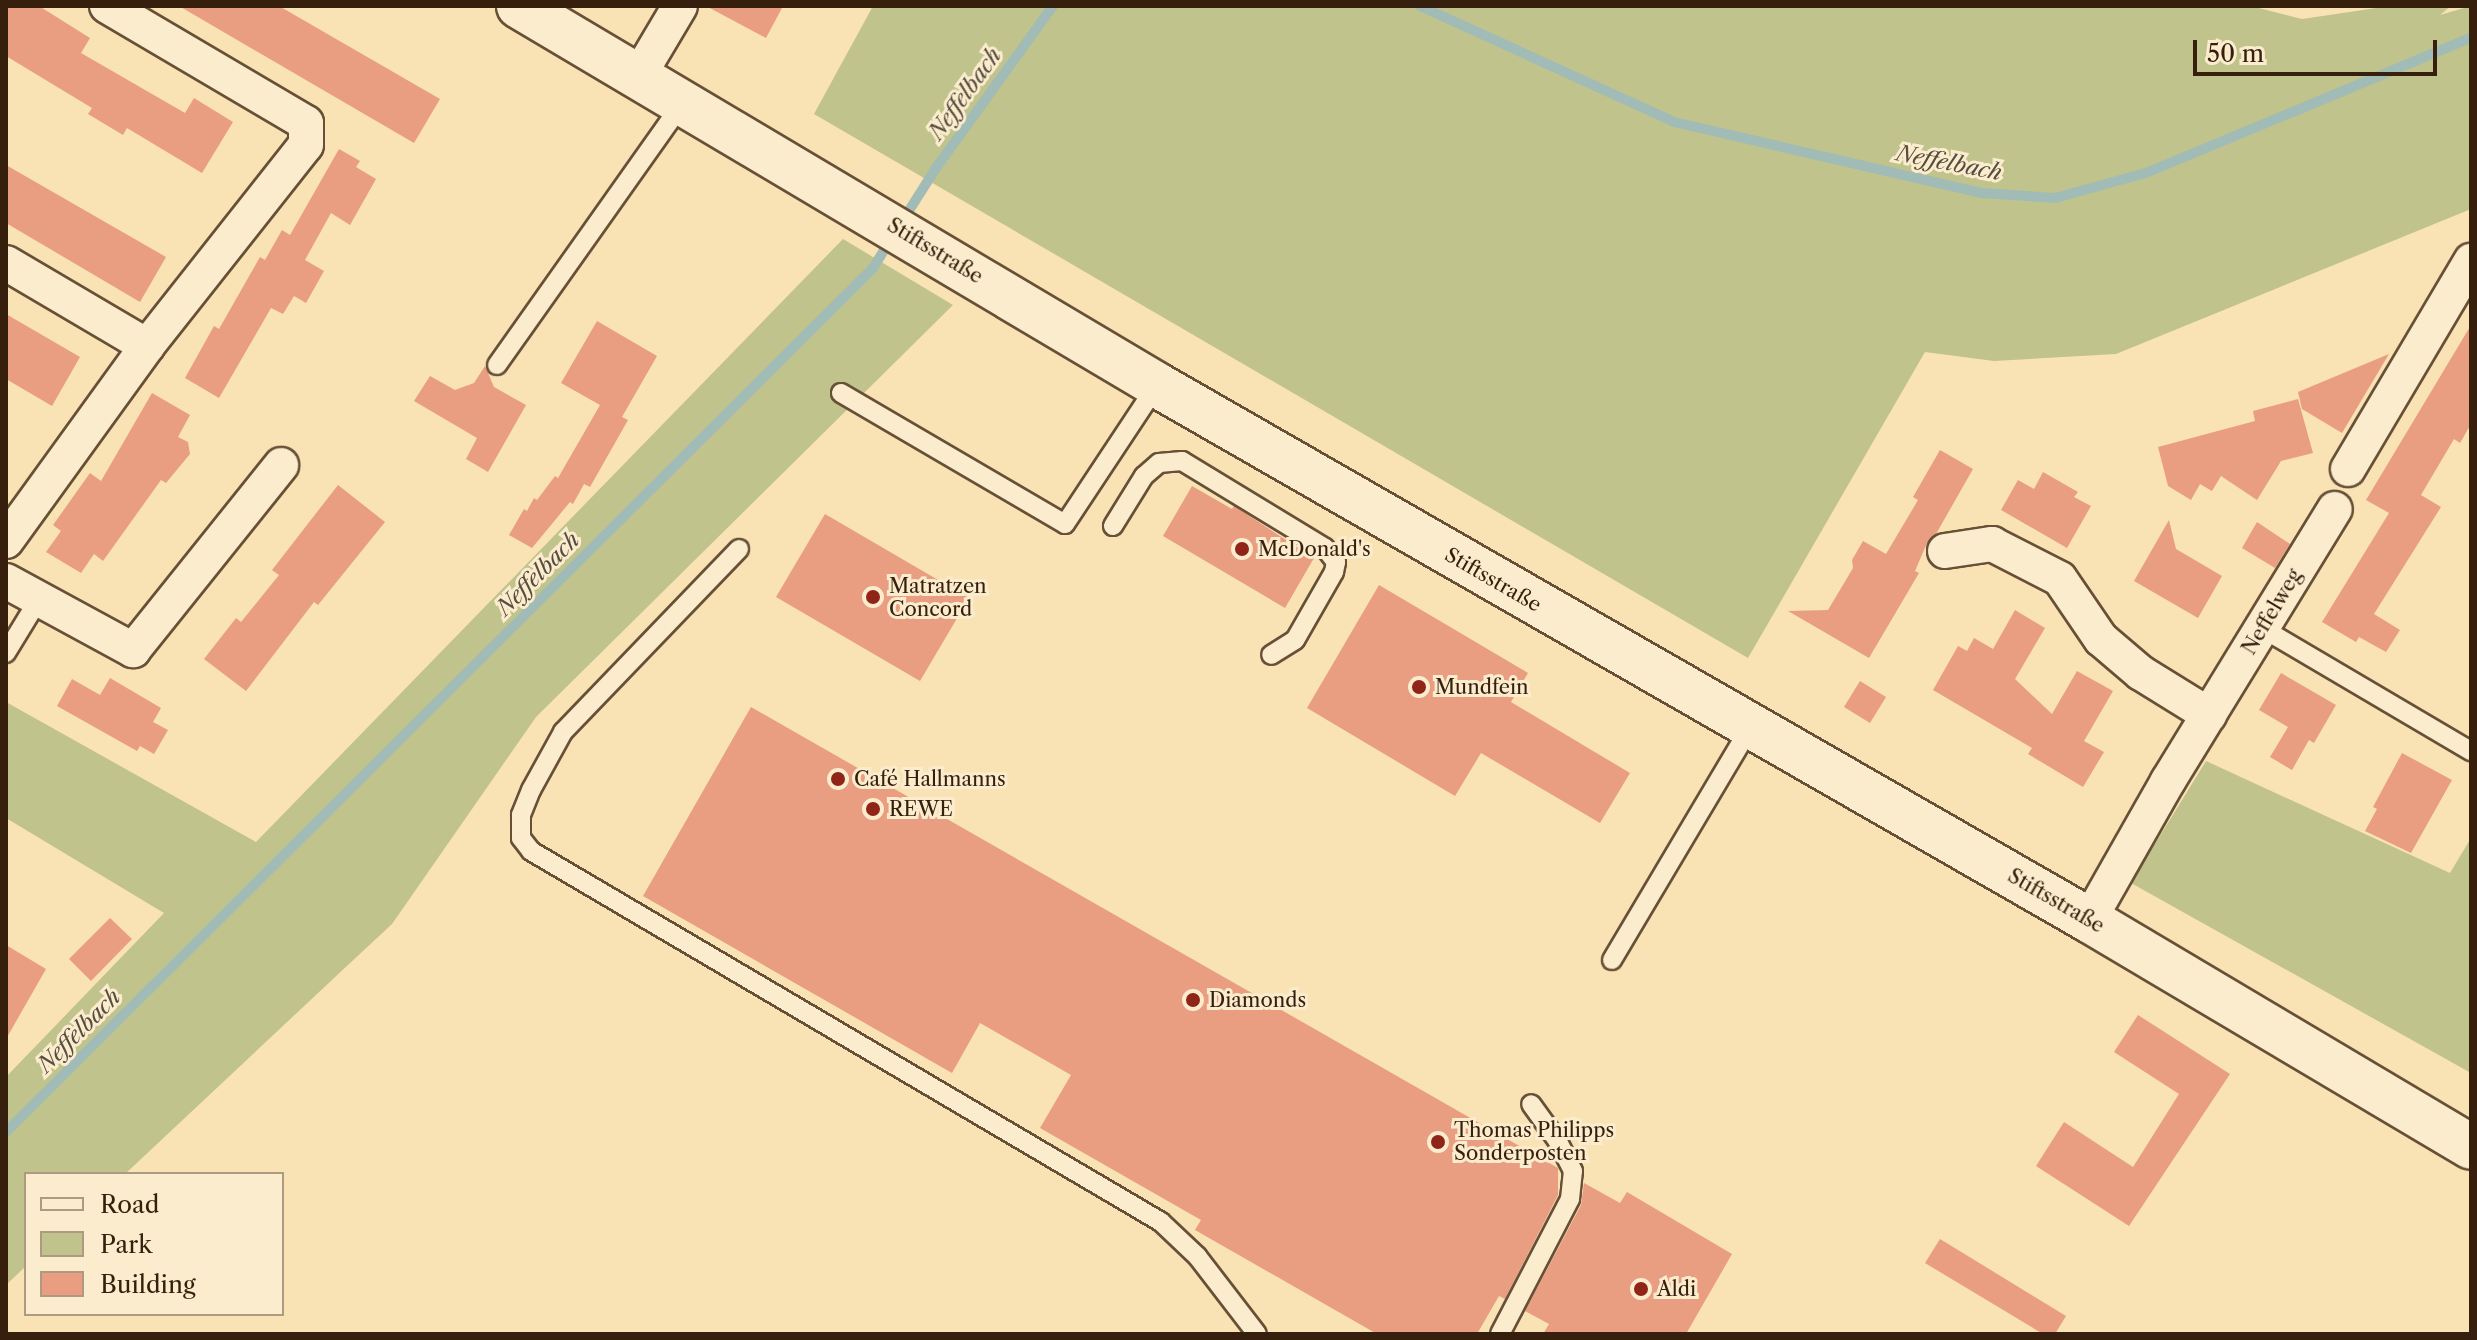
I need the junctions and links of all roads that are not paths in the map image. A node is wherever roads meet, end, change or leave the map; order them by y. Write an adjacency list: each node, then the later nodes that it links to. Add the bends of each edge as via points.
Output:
1 (107, 6): 8 (street, via 306,123 306,145)
2 (519, 6): 4 (street, Stiftsstraße)
3 (680, 6): 4 (street)
4 (639, 75): 5 (street, Stiftsstraße)
5 (683, 101): 9 (lane); 10 (street, Stiftsstraße)
6 (2471, 261): 13 (street)
7 (6, 263): 8 (street)
8 (147, 346): 16 (street)
9 (497, 365)
10 (1157, 385): 11 (lane, via 1065,524); 25 (street, Stiftsstraße)
11 (841, 393)
12 (281, 465): 20 (street, via 133,650)
13 (2348, 469)
14 (2335, 509): 21 (street, Neffelweg)
15 (1113, 526): 23 (lane, via 1144,476 1159,463 1182,461 1325,548 1336,562 1334,572 1295,640)
16 (6, 541)
17 (739, 549): 31 (lane, via 563,732 521,815 521,838 531,851 1151,1215 1197,1256)
18 (1945, 551): 24 (street, via 1992,544 2060,579 2101,639 2141,673)
19 (6, 581): 20 (street)
20 (39, 599): 22 (lane)
21 (2262, 628): 24 (street, Neffelweg); 26 (lane)
22 (6, 653)
23 (1271, 655)
24 (2209, 715): 27 (street, Neffelweg)
25 (1750, 728): 27 (street, Stiftsstraße); 28 (lane)
26 (2471, 751)
27 (2089, 920): 30 (street, Stiftsstraße)
28 (1612, 960)
29 (1531, 1104): 32 (lane, via 1573,1171 1570,1199)
30 (2471, 1147)
31 (1257, 1334)
32 (1500, 1334)

